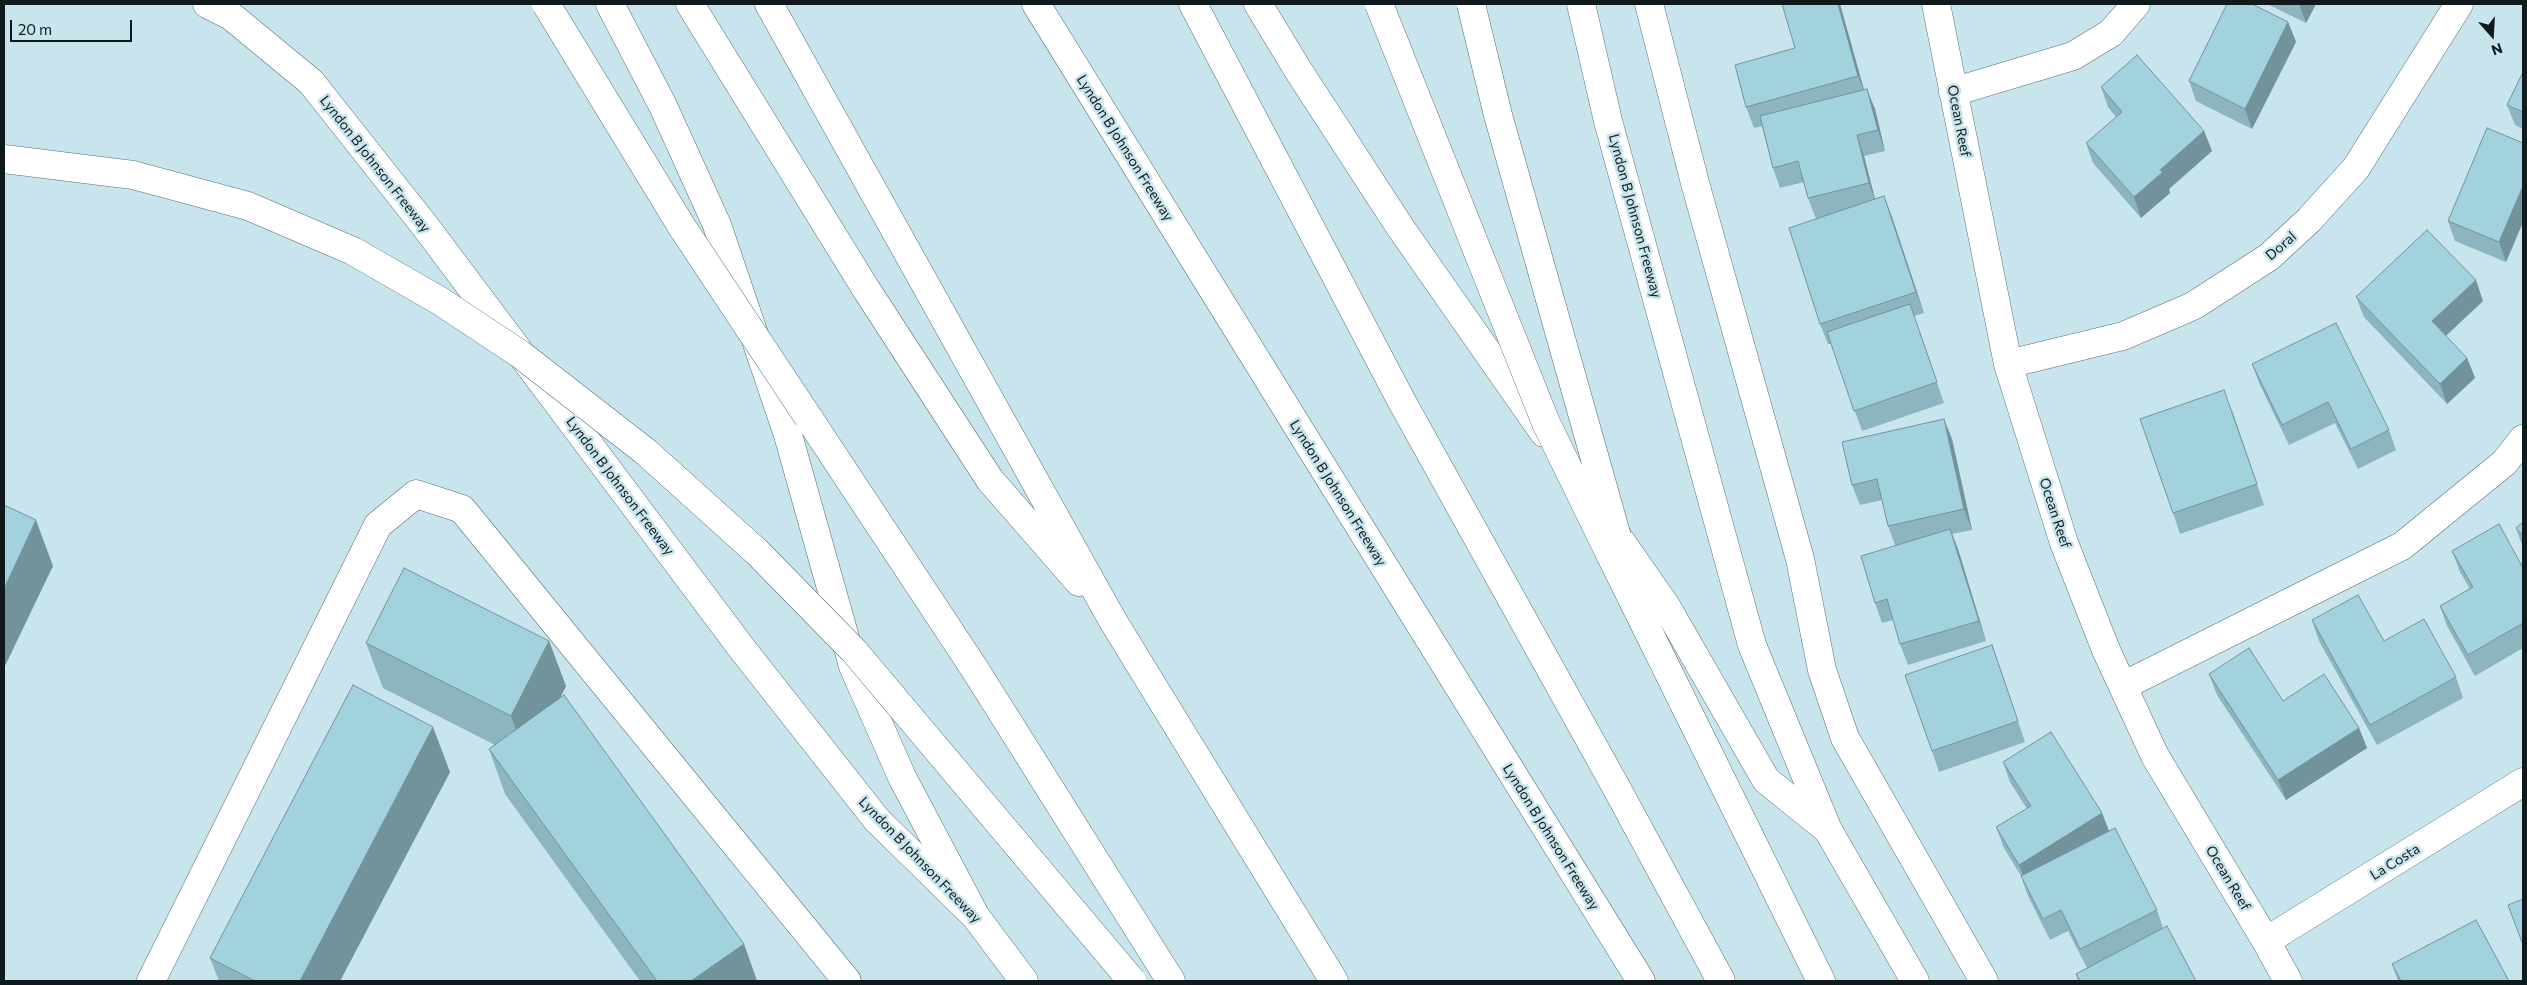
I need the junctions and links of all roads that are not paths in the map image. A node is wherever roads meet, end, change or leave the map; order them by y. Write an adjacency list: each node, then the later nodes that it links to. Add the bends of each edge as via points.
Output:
1 (207, 4): 25 (main road, Lyndon B Johnson Freeway, via 231,16 311,82 425,226 743,650 877,820)
2 (546, 4): 31 (main road, bridge, via 682,227 974,668)
3 (610, 4): 25 (main road, via 663,106 717,225 788,435 853,666 902,777)
4 (690, 4): 21 (main road, via 866,289 990,480)
5 (769, 4): 21 (main road)
6 (1036, 4): 33 (main road, Lyndon B Johnson Freeway)
7 (1193, 4): 34 (main road, via 1401,400)
8 (1258, 4): 24 (main road, via 1400,227 1666,606 1766,780)
9 (1379, 4): 20 (main road, bridge, via 1546,423)
10 (1471, 4): 20 (main road, bridge, via 1498,115 1606,505)
11 (1581, 4): 24 (main road, Lyndon B Johnson Freeway, via 1608,120 1752,645)
12 (1649, 4): 37 (main road, via 1695,183 1800,559 1825,678 1845,738)
13 (1936, 4): 16 (main road, Ocean Reef)
14 (2136, 4): 16 (main road, via 2111,33 2073,56)
15 (2459, 4): 18 (main road, Doral, via 2356,168 2309,220 2269,257 2193,306 2124,336)
16 (1953, 92): 18 (main road, Ocean Reef)
17 (4, 160): 30 (main road, bridge, via 133,175 248,206 353,251 440,301 520,354 646,452 757,552 854,650)
18 (2008, 364): 22 (main road, Ocean Reef, via 2064,543)
19 (2523, 439): 22 (main road, via 2504,463 2402,546)
20 (1615, 550): 35 (main road, via 1654,644)
21 (1113, 621): 32 (main road)
22 (2123, 686): 26 (main road, Ocean Reef, via 2155,756)
23 (2523, 782): 26 (main road, La Costa)
24 (1828, 830): 36 (main road, Lyndon B Johnson Freeway)
25 (976, 917): 29 (main road, Lyndon B Johnson Freeway)
26 (2266, 941): 38 (main road, Ocean Reef)
27 (151, 981): 28 (main road, via 378,525 416,494 462,509)
28 (847, 981)
29 (1024, 981)
30 (1132, 981)
31 (1170, 981)
32 (1334, 981)
33 (1641, 981)
34 (1721, 981)
35 (1821, 981)
36 (1915, 981)
37 (1984, 981)
38 (2288, 981)

